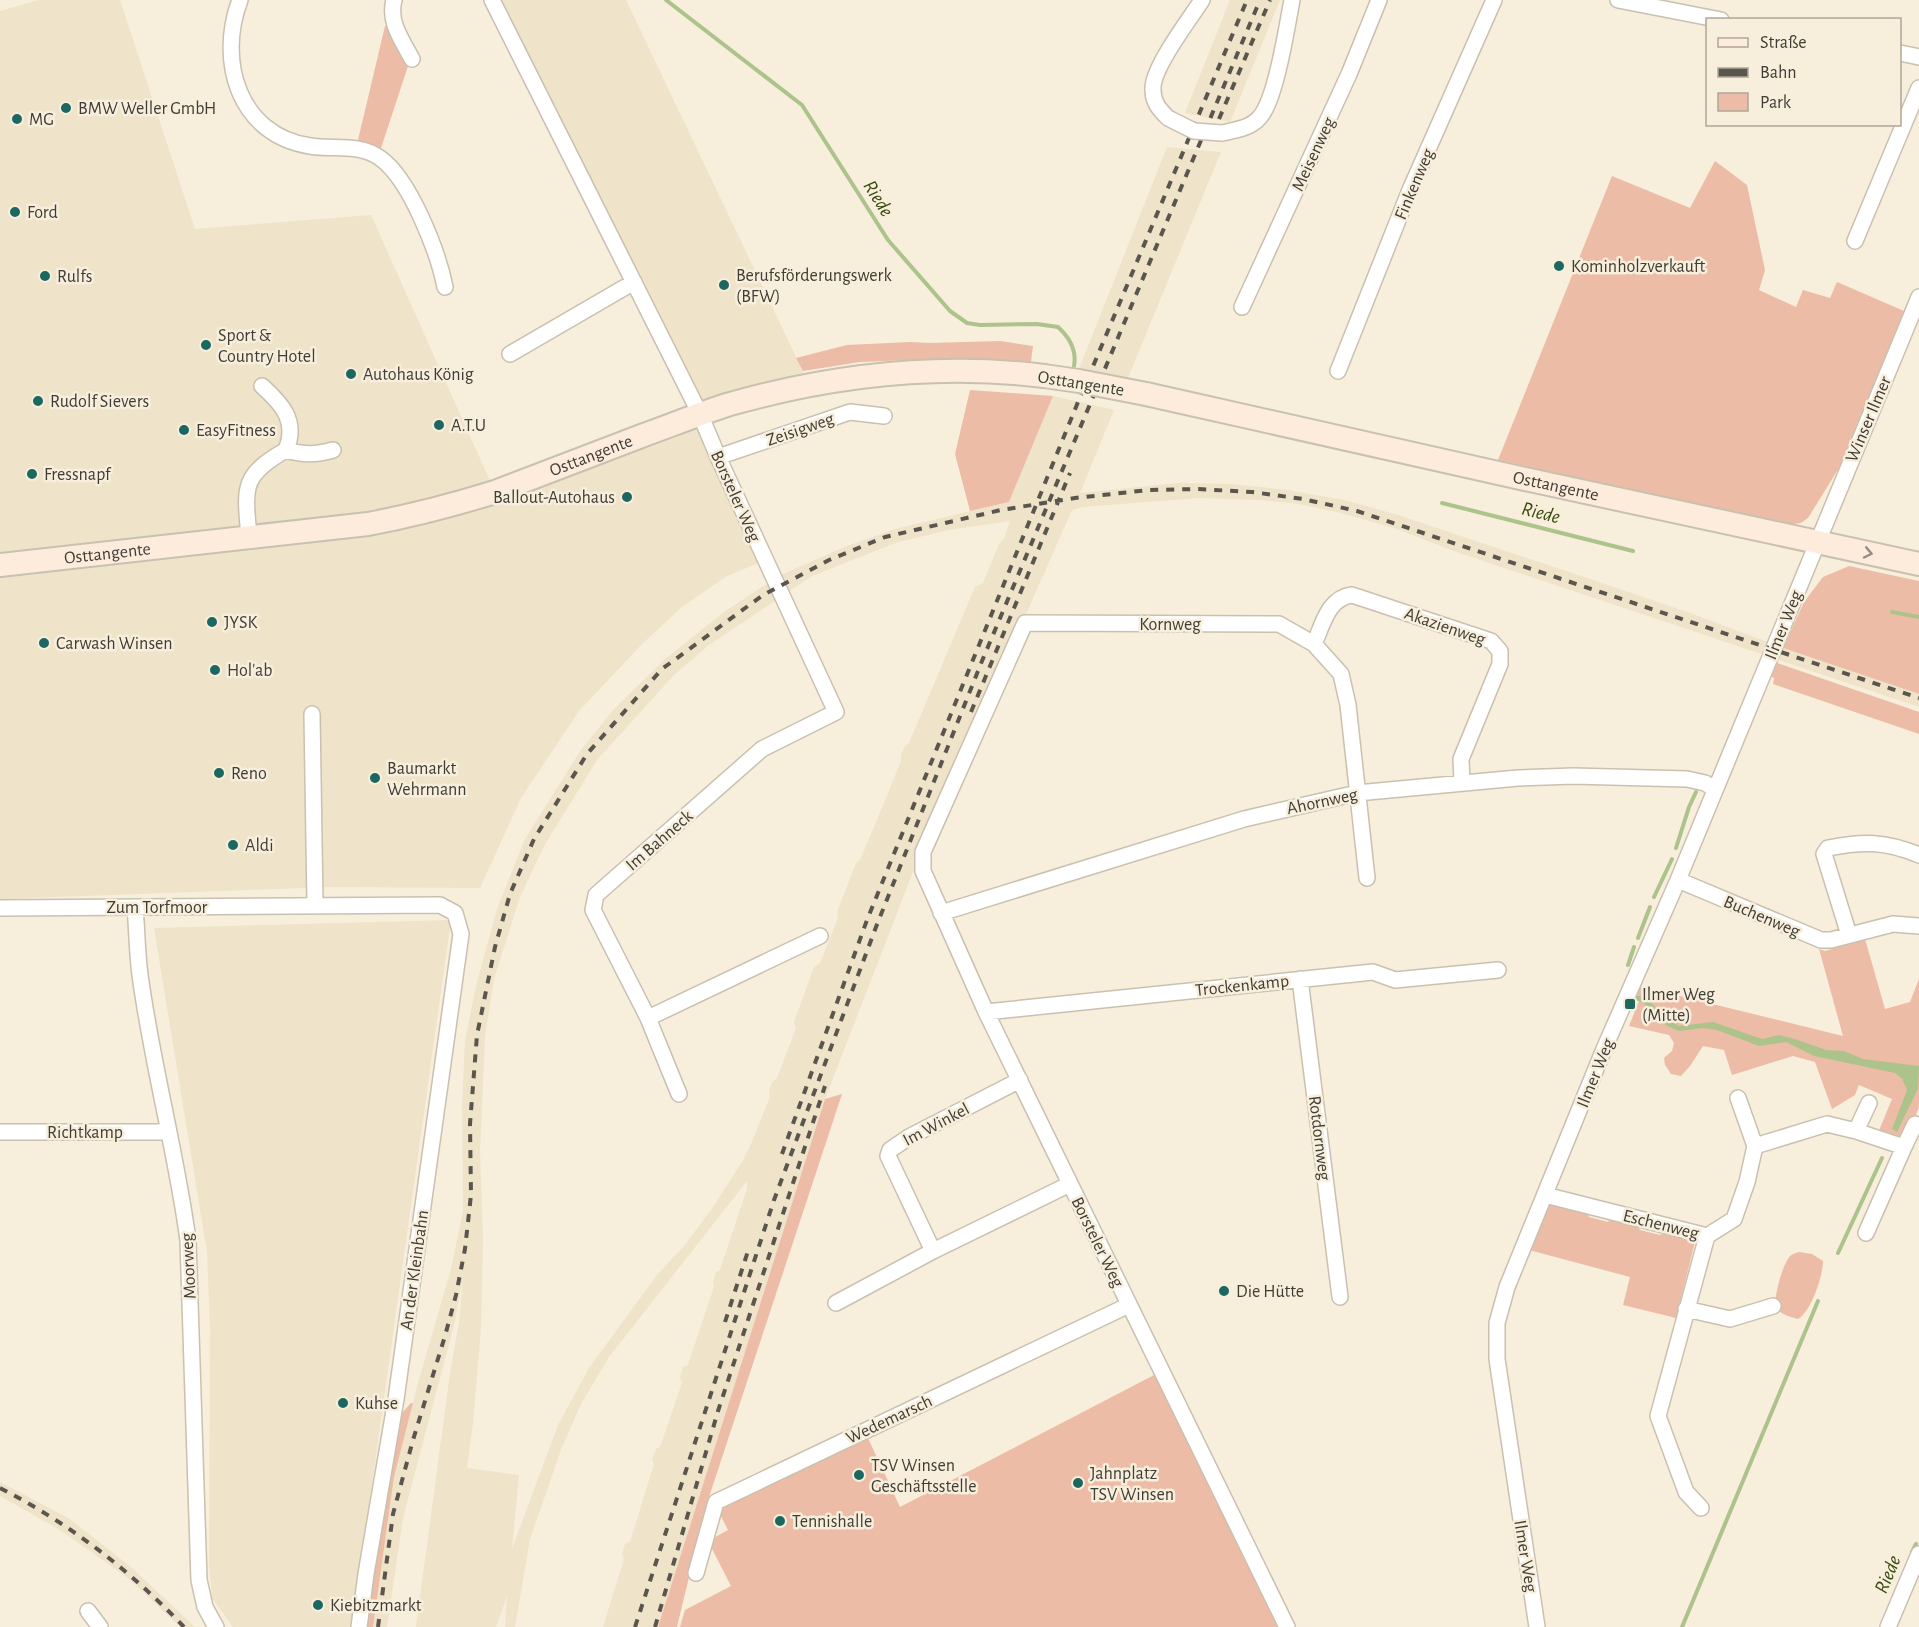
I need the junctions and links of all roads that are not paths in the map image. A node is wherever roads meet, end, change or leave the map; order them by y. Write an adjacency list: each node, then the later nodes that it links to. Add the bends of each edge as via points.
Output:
1 (240, 0): 16 (street, via 233,19 231,67 251,113 288,140 309,146 366,150 381,159 396,174 436,250)
2 (394, 0): 12 (street, via 393,22)
3 (492, 0): 15 (street, Borsteler Weg)
4 (1202, 0): 5 (street, bridge, via 1156,73 1152,89 1156,106 1168,118 1194,131 1222,133 1245,128 1261,117 1272,96)
5 (1292, 0)
6 (1379, 0): 18 (street, Meisenweg, via 1350,74)
7 (1494, 0): 20 (street, Finkenweg, via 1410,190)
8 (1618, 0): 9 (street)
9 (1711, 18)
10 (1901, 53): 11 (street)
11 (1919, 57)
12 (412, 59)
13 (1919, 88): 14 (street)
14 (1855, 241)
15 (634, 282): 19 (street); 22 (street, Borsteler Weg)
16 (445, 287)
17 (1919, 297): 28 (street, Winser Ilmer)
18 (1242, 307)
19 (510, 354)
20 (1338, 371)
21 (262, 386): 24 (street, via 280,402 289,420)
22 (700, 414): 26 (street, Borsteler Weg); 27 (main road, Osttangente, via 446,507 368,524); 28 (main road, Osttangente, bridge, via 809,384 884,374 975,370 1044,376 1146,394)
23 (884, 417): 26 (street, Zeisigweg, via 850,412)
24 (286, 450): 25 (street, via 317,454); 27 (street, via 264,462 245,495)
25 (333, 450)
26 (718, 457): 32 (street, Borsteler Weg)
27 (249, 537): 30 (main road, Osttangente)
28 (1817, 542): 29 (main road, Osttangente, one-way to 29); 35 (street, Ilmer Weg)
29 (1919, 564)
30 (0, 565)
31 (1314, 644): 34 (street, Akazienweg, via 1335,601 1352,595 1491,640 1500,651 1500,664 1461,759); 36 (street, Kornweg, via 1341,675); 37 (street, Kornweg, via 1279,624 1025,623)
32 (836, 712): 52 (street, Im Bahneck, via 762,750 596,895 593,910)
33 (312, 714): 41 (street)
34 (1462, 782): 35 (street, Ahornweg, via 1573,776 1662,778 1687,779); 36 (street, Ahornweg)
35 (1715, 789): 40 (street, Ilmer Weg)
36 (1357, 793): 39 (street, Kornweg); 45 (street, Ahornweg, via 1244,819)
37 (923, 852): 45 (street, Borsteler Weg, via 923,871)
38 (1919, 855): 47 (street, via 1894,845 1853,843 1828,848 1824,854)
39 (1367, 878)
40 (1678, 880): 47 (street, Buchenweg, via 1813,938 1831,940); 64 (street, Ilmer Weg)
41 (315, 905): 42 (street, Zum Torfmoor); 44 (street, Zum Torfmoor, via 440,904)
42 (135, 907): 43 (street, Zum Torfmoor); 60 (street, Moorweg, via 140,974)
43 (0, 908)
44 (455, 913): 79 (street, An der Kleinbahn, via 460,946 396,1399)
45 (941, 913): 51 (street, Borsteler Weg)
46 (1919, 926): 47 (street, Buchenweg, via 1893,924)
47 (1849, 935)
48 (820, 936): 52 (street)
49 (1498, 970): 50 (street, Trockenkamp, via 1395,980 1373,972)
50 (1300, 979): 51 (street, Trockenkamp); 68 (street, Rotdornweg)
51 (986, 1012): 53 (street, Borsteler Weg)
52 (648, 1018): 54 (street, Im Bahneck)
53 (1020, 1080): 63 (street, Borsteler Weg); 67 (street, Im Winkel, via 890,1150 888,1156)
54 (679, 1094)
55 (1738, 1098): 61 (street)
56 (1869, 1103): 58 (street)
57 (1914, 1124): 62 (street)
58 (1856, 1131): 61 (street, via 1827,1124); 62 (street)
59 (0, 1132): 60 (street, Richtkamp)
60 (169, 1132): 78 (street, Moorweg, via 188,1240 200,1580 205,1607)
61 (1755, 1146): 66 (street, Eschenweg, via 1734,1219)
62 (1904, 1148): 65 (street)
63 (1070, 1184): 67 (street); 70 (street, Borsteler Weg)
64 (1545, 1195): 66 (street, Eschenweg); 81 (street, Ilmer Weg, via 1507,1287 1497,1323 1497,1359)
65 (1866, 1233)
66 (1707, 1236): 72 (street)
67 (933, 1251): 69 (street)
68 (1340, 1297)
69 (836, 1304)
70 (1130, 1305): 75 (street, Wedemarsch, via 716,1502); 80 (street, Borsteler Weg)
71 (1773, 1306): 72 (street, via 1730,1319)
72 (1686, 1310): 73 (street, via 1658,1416 1686,1491)
73 (1701, 1508)
74 (1919, 1554): 82 (street)
75 (696, 1573)
76 (88, 1611): 77 (street)
77 (100, 1627)
78 (216, 1627)
79 (359, 1627)
80 (1287, 1627)
81 (1537, 1627)
82 (1888, 1627)

